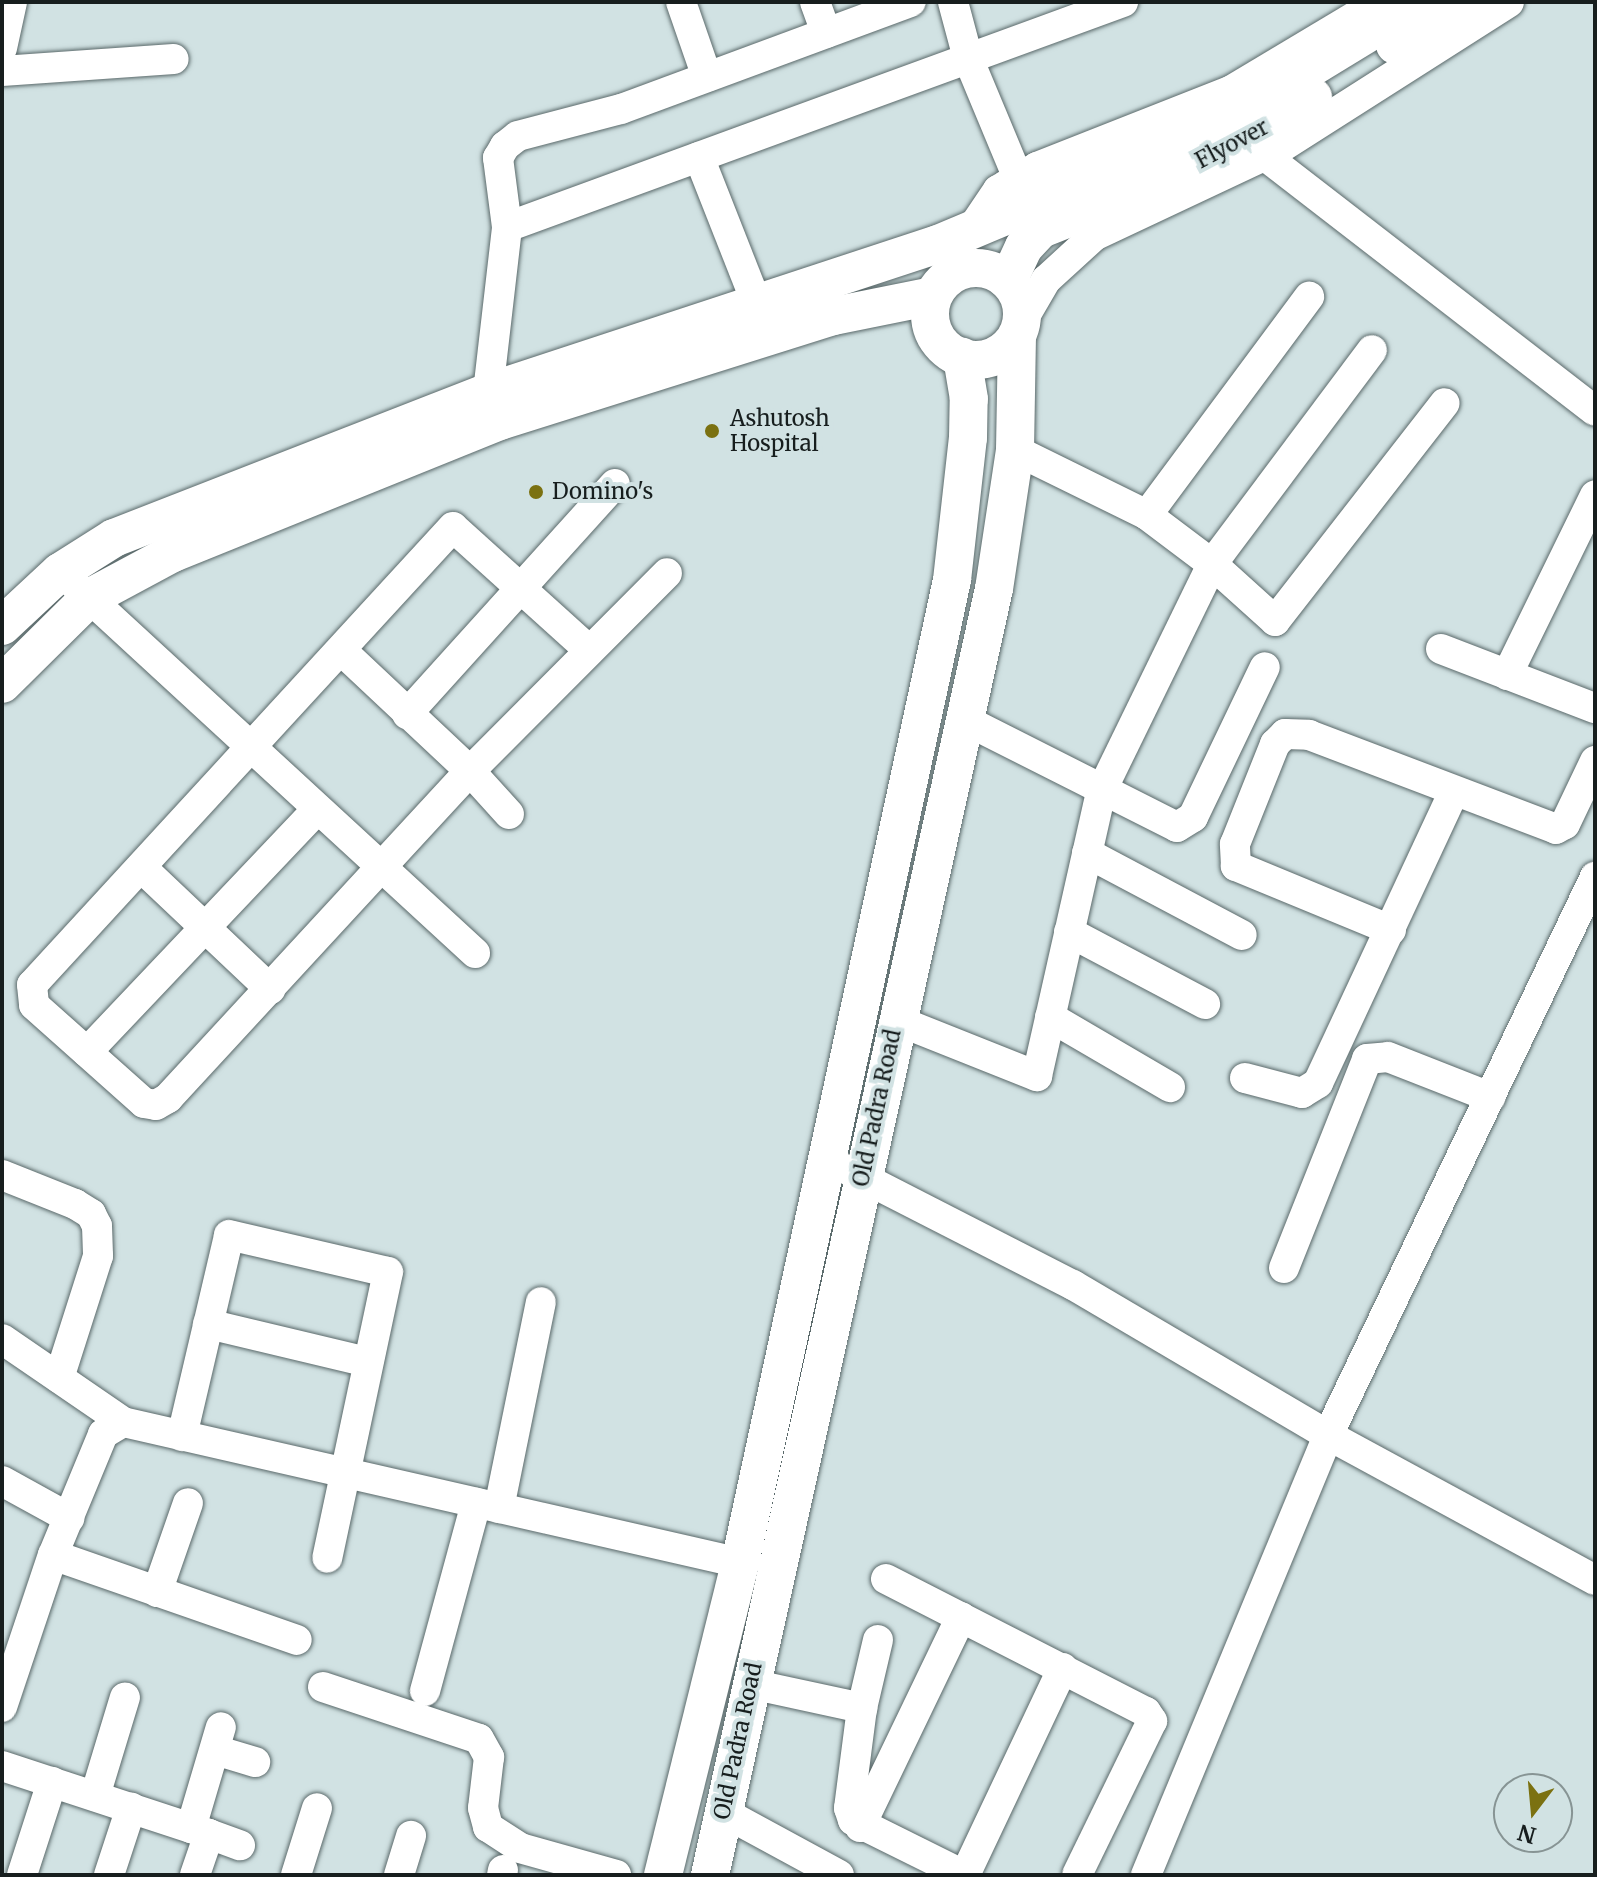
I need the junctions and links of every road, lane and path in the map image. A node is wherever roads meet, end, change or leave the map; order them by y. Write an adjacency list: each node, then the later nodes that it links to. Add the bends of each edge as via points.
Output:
1 (12, 2): 12 (street)
2 (681, 2): 16 (street)
3 (815, 2): 11 (street)
4 (911, 2): 11 (street)
5 (953, 2): 13 (street)
6 (1123, 2): 13 (street)
7 (1379, 2): 19 (street, via 1232,90)
8 (1419, 2): 20 (main road, Flyover, via 1247,107)
9 (1464, 2): 20 (main road, Flyover, via 1263,129 1159,182)
10 (1509, 2): 17 (street)
11 (826, 33): 16 (street)
12 (2, 48)
13 (968, 58): 18 (street); 19 (street)
14 (174, 59): 15 (street)
15 (2, 71)
16 (707, 77): 21 (street, via 621,109 518,136 498,158)
17 (1264, 155): 28 (street, via 1094,236 1057,267); 33 (street)
18 (699, 157): 21 (street); 27 (street)
19 (1018, 178): 22 (street, via 998,190)
20 (1062, 206): 22 (main road, Flyover); 24 (main road, Flyover, via 1024,247)
21 (507, 227): 31 (street)
22 (971, 230): 23 (main road, Flyover)
23 (880, 263): 25 (main road, via 918,274); 27 (main road, Flyover)
24 (1008, 281): 25 (main road, via 981,268 966,269); 28 (main road, via 1017,294)
25 (935, 292): 30 (main road, via 931,326 938,340); 42 (main road, via 833,316 500,421 173,553)
26 (1309, 297): 37 (street)
27 (757, 304): 31 (main road, Flyover)
28 (1019, 331): 30 (main road, via 992,356); 34 (main road, Old Padra Road)
29 (1372, 350): 38 (street)
30 (962, 357): 77 (main road, Old Padra Road, via 968,438 952,580)
31 (488, 392): 39 (main road, Flyover, via 144,526)
32 (1445, 403): 38 (street, via 1275,621)
33 (1595, 411)
34 (1015, 450): 37 (street); 52 (main road, Old Padra Road)
35 (615, 484): 41 (street)
36 (1595, 495): 48 (street)
37 (1147, 515): 38 (street)
38 (1212, 564): 56 (street)
39 (60, 572): 42 (street); 43 (main road, Flyover)
40 (667, 573): 46 (street)
41 (521, 588): 45 (street, via 453,527); 46 (street); 51 (street)
42 (89, 598): 49 (main road); 53 (street)
43 (2, 626)
44 (1441, 649): 48 (street)
45 (341, 650): 51 (street); 53 (street)
46 (589, 650): 55 (street)
47 (1265, 667): 56 (street, via 1193,817 1184,825 1169,826)
48 (1507, 675): 50 (street)
49 (2, 684)
50 (1595, 708)
51 (407, 714): 55 (street)
52 (967, 721): 56 (street); 72 (main road, Old Padra Road)
53 (253, 746): 58 (street); 61 (street)
54 (1595, 761): 57 (street, via 1565,824 1556,829)
55 (470, 771): 59 (street); 62 (street)
56 (1101, 792): 60 (street)
57 (1453, 793): 65 (street); 65 (street, via 1309,735 1285,734 1275,744 1235,844 1236,866)
58 (316, 811): 62 (street); 64 (street)
59 (509, 814)
60 (1087, 853): 66 (street); 67 (street)
61 (141, 867): 64 (street); 73 (street, via 32,985 34,1005)
62 (381, 870): 68 (street); 69 (street)
63 (1595, 877): 76 (street)
64 (205, 927): 69 (street); 73 (street)
65 (1391, 930): 74 (street, via 1318,1083 1302,1093)
66 (1069, 932): 70 (street); 71 (street)
67 (1242, 935)
68 (475, 953)
69 (270, 989): 73 (street, via 156,1105 144,1103)
70 (1205, 1004)
71 (1050, 1017): 72 (street, via 1037,1076); 75 (street)
72 (896, 1020): 79 (main road, Old Padra Road)
73 (87, 1052)
74 (1245, 1078)
75 (1170, 1087)
76 (1490, 1097): 80 (street, via 1388,1057 1367,1059); 87 (street)
77 (826, 1160): 79 (street); 96 (main road, Old Padra Road)
78 (2, 1175): 85 (street, via 75,1204 91,1214 97,1226 98,1256)
79 (862, 1175): 87 (street, via 1073,1285); 104 (main road, Old Padra Road)
80 (1284, 1268)
81 (541, 1302): 92 (street)
82 (208, 1324): 84 (street); 84 (street, via 229,1235 388,1272); 88 (street)
83 (2, 1339): 85 (street)
84 (368, 1362): 89 (street)
85 (59, 1378): 86 (street)
86 (123, 1422): 88 (street); 93 (street, via 103,1434)
87 (1328, 1435): 98 (street); 132 (street)
88 (182, 1436): 89 (street)
89 (344, 1473): 92 (street); 95 (street)
90 (2, 1481): 93 (street)
91 (188, 1503): 99 (street)
92 (488, 1505): 96 (street); 106 (street)
93 (69, 1518): 94 (street)
94 (53, 1555): 99 (street); 108 (street)
95 (327, 1558)
96 (740, 1563): 127 (main road, Old Padra Road)
97 (886, 1579): 100 (street)
98 (1595, 1580)
99 (157, 1592): 101 (street)
100 (961, 1617): 103 (street); 117 (street)
101 (297, 1640)
102 (878, 1640): 109 (street)
103 (1063, 1668): 130 (street); 131 (street, via 1146,1712 1152,1721)
104 (751, 1684): 109 (street); 116 (main road, Old Padra Road)
105 (323, 1687): 126 (street, via 479,1739 489,1757 483,1808 488,1827 520,1848)
106 (425, 1691)
107 (125, 1697): 113 (street)
108 (2, 1707)
109 (862, 1708): 117 (street, via 849,1808)
110 (255, 1762): 118 (street, via 218,1738)
111 (2, 1766): 112 (street)
112 (52, 1782): 113 (street); 121 (street)
113 (95, 1796): 114 (street)
114 (131, 1808): 118 (street); 122 (street)
115 (317, 1808): 124 (street)
116 (723, 1812): 128 (main road, Old Padra Road); 129 (street)
117 (860, 1827): 130 (street)
118 (200, 1831): 120 (street); 123 (street)
119 (411, 1836): 125 (street)
120 (240, 1845)
121 (22, 1875)
122 (109, 1875)
123 (195, 1875)
124 (296, 1875)
125 (399, 1875)
126 (616, 1875)
127 (663, 1875)
128 (710, 1875)
129 (839, 1875)
130 (964, 1875)
131 (1077, 1875)
132 (1146, 1875)

